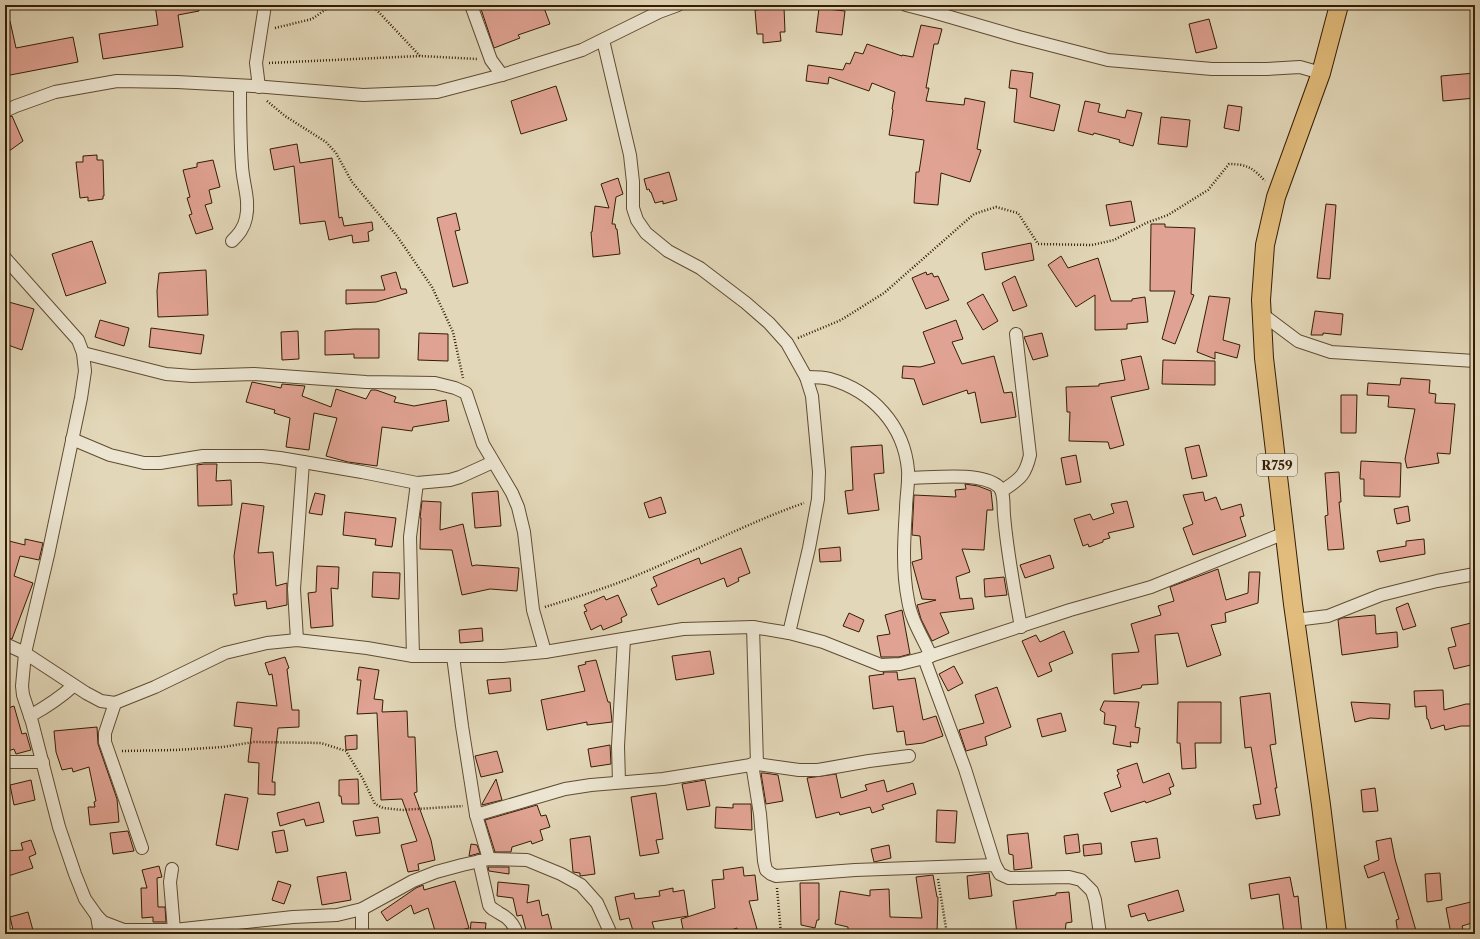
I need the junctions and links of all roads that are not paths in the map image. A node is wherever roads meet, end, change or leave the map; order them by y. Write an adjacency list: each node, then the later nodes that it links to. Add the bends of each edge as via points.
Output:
1 (265, 5): 10 (street, via 256,63)
2 (472, 5): 8 (street, via 491,60)
3 (678, 5): 6 (street)
4 (906, 5): 7 (street, via 1108,60 1212,69 1300,67)
5 (1339, 5): 7 (main road, R759)
6 (603, 40): 8 (street, via 582,50); 18 (street, via 630,155 633,208 637,220 646,233 657,242 700,268 769,323 787,343)
7 (1320, 73): 14 (main road, R759, via 1276,197 1265,245)
8 (502, 75): 10 (street, via 437,92 363,95)
9 (240, 86): 10 (street); 11 (street, via 117,81 55,92); 12 (street, via 240,148 248,197 246,218 241,231)
10 (256, 87)
11 (5, 111)
12 (232, 241)
13 (5, 258): 16 (street, via 78,340)
14 (1262, 314): 17 (street, via 1298,341 1331,352); 25 (main road, R759, via 1264,358)
15 (1016, 334): 24 (street, via 1030,455 1022,477)
16 (83, 353): 19 (street, via 85,371); 21 (street, via 166,374 254,374 366,382 435,383 455,388 466,393 483,444)
17 (1475, 361)
18 (806, 377): 22 (street, via 828,378 844,384 869,398 885,413 901,443); 30 (street, via 812,396 819,472 818,498)
19 (72, 439): 20 (street, via 110,455 144,463 234,455); 35 (street)
20 (303, 462): 23 (street); 32 (street, via 294,588)
21 (493, 462): 23 (street, via 455,479); 34 (street, via 518,508 524,532 533,610)
22 (908, 478): 24 (street, via 961,476 986,480); 38 (street, via 904,539 907,594)
23 (418, 483): 36 (street, via 410,537)
24 (1002, 491): 29 (street, via 1006,535)
25 (1284, 534): 27 (main road, R759); 29 (street, via 1151,587)
26 (1475, 574): 27 (street, via 1437,580 1381,595 1328,616)
27 (1295, 620): 60 (main road, R759)
28 (753, 627): 30 (street); 31 (street, via 682,629); 45 (street)
29 (1021, 627): 38 (street)
30 (789, 633): 38 (street, via 823,642 881,665 900,664)
31 (624, 639): 34 (street); 46 (street)
32 (297, 640): 36 (street); 40 (street, via 266,642 226,652 155,687)
33 (5, 644): 35 (street)
34 (545, 652): 37 (street, via 503,656)
35 (25, 653): 39 (street); 41 (street, via 22,686)
36 (413, 656): 37 (street)
37 (453, 656): 47 (street)
38 (928, 657): 50 (street)
39 (73, 686): 40 (street, via 101,701); 41 (street)
40 (116, 702): 48 (street, via 105,732 105,742)
41 (30, 716): 44 (street)
42 (909, 756): 45 (street, via 818,770)
43 (5, 762): 44 (street)
44 (43, 762): 53 (street, via 59,826 75,874 85,899)
45 (754, 764): 46 (street, via 663,779); 50 (street, via 764,861 766,870 771,874 776,876 855,870)
46 (618, 782): 47 (street, via 565,789)
47 (475, 810): 49 (street)
48 (142, 848)
49 (484, 860): 52 (street, via 436,872 413,881); 57 (street, via 489,905 514,925); 58 (street, via 527,860 581,885 597,903)
50 (995, 865): 59 (street, via 1000,874 1009,878 1081,880 1092,891)
51 (172, 869): 54 (street, via 170,882)
52 (362, 909): 54 (street, via 337,915 293,917); 56 (street)
53 (97, 916): 54 (street, via 103,922 124,930); 55 (street)
54 (174, 930)
55 (100, 934)
56 (362, 934)
57 (517, 934)
58 (611, 934)
59 (1100, 934)
60 (1337, 934)

